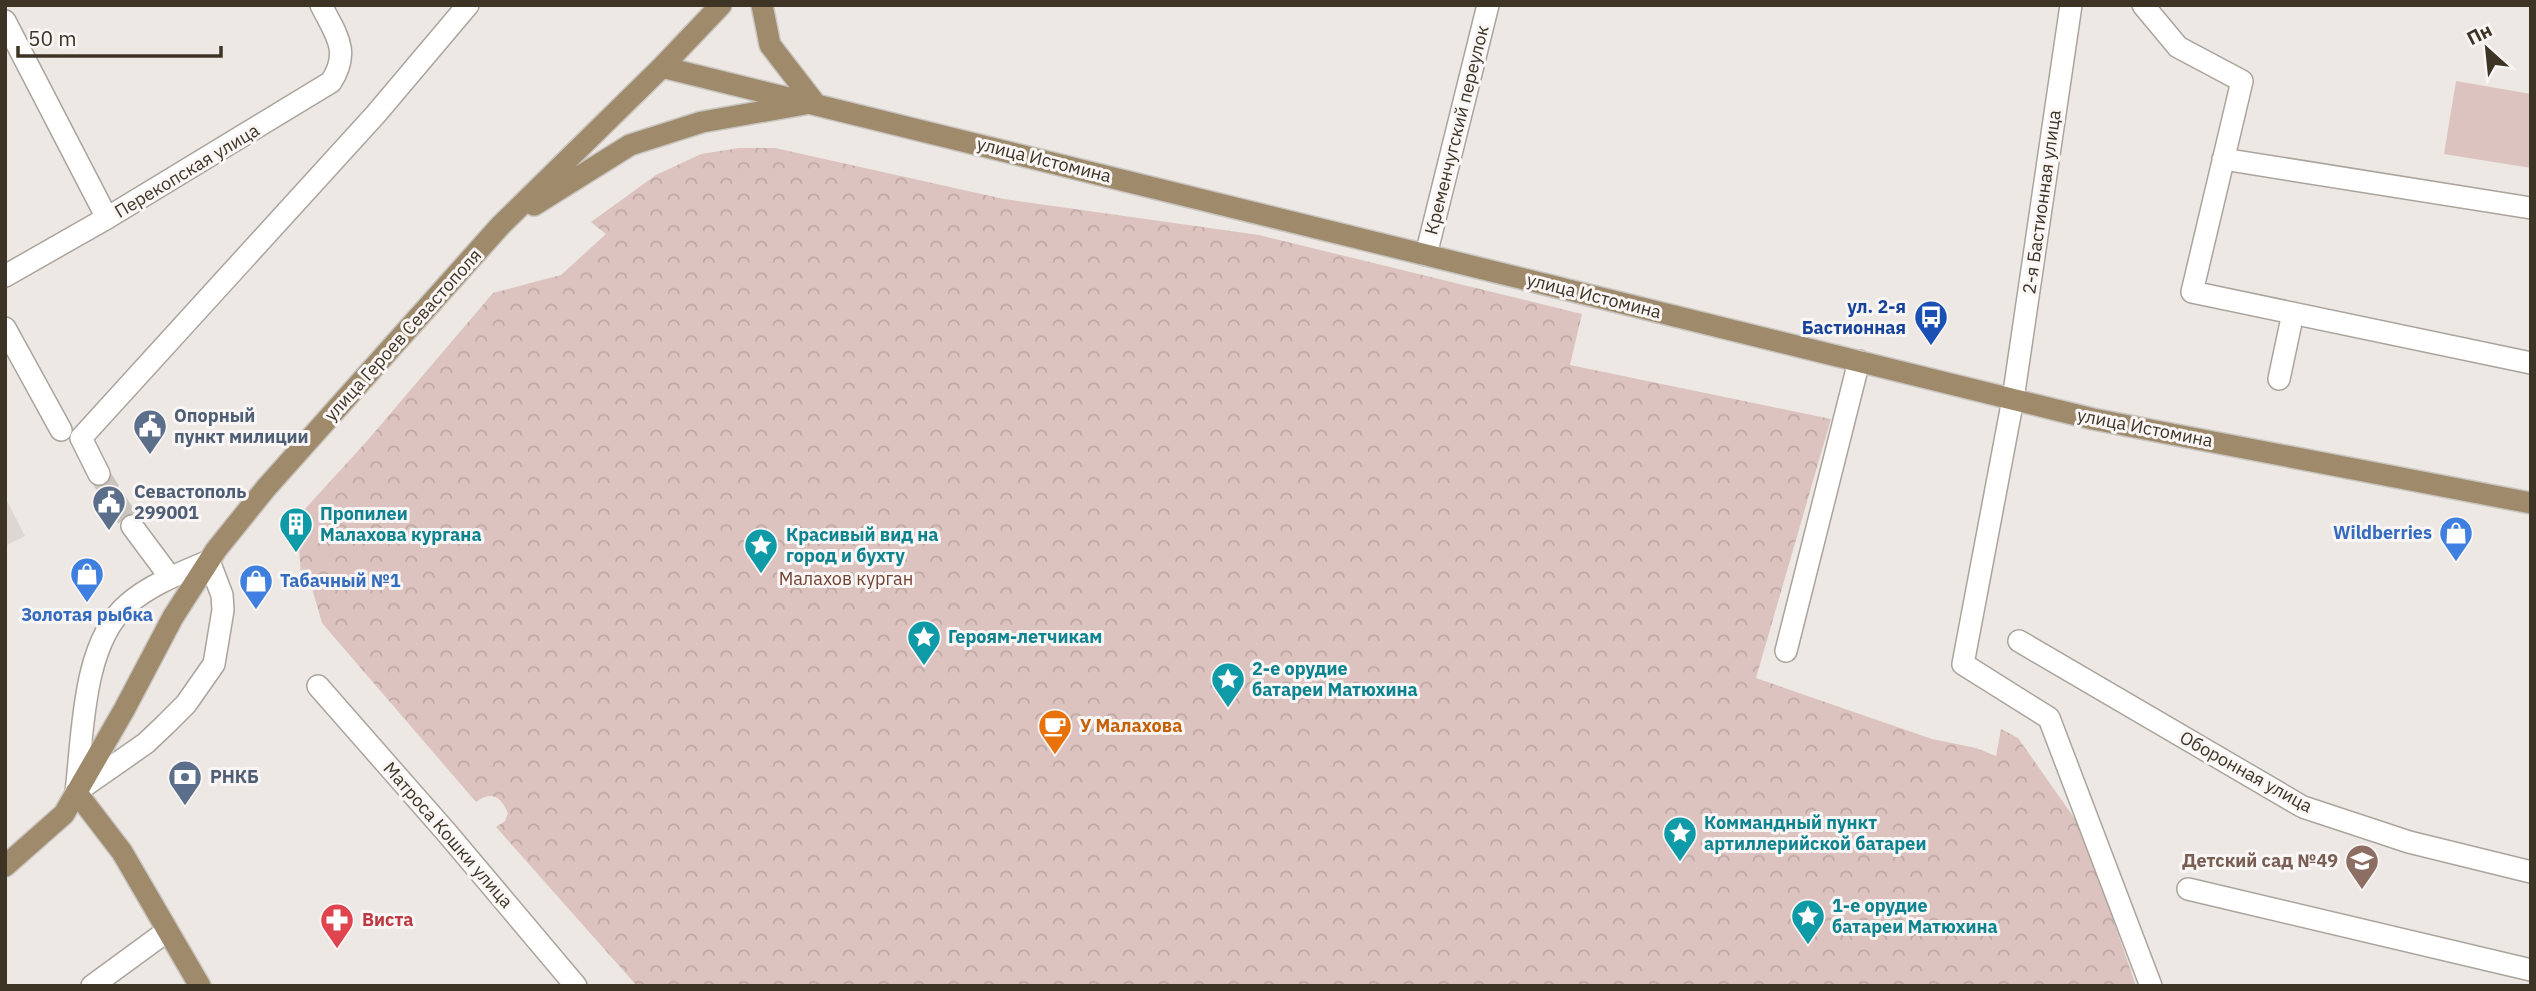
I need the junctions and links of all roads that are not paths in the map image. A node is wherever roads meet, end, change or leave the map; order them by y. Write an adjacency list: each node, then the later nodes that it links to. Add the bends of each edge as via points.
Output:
1 (321, 5): 13 (street, Перекопская улица, via 341,44 342,58 331,82)
2 (468, 5): 24 (street, via 376,114 81,438)
3 (721, 5): 9 (main road, улица Героев Севастополя)
4 (762, 5): 10 (main road, via 770,45)
5 (1488, 5): 15 (street, Кременчугский переулок)
6 (2071, 5): 22 (street, 2-я Бастионная улица)
7 (2143, 5): 11 (street, via 2178,47 2242,81)
8 (5, 21): 13 (street)
9 (662, 66): 10 (main road, улица Истомина); 14 (main road, улица Героев Севастополя)
10 (814, 102): 14 (main road, via 702,122 630,145); 15 (main road, улица Истомина)
11 (2223, 159): 12 (street); 17 (street, via 2192,292)
12 (2531, 208)
13 (107, 218): 16 (street, Перекопская улица)
14 (500, 226): 27 (main road, улица Героев Севастополя, via 266,488)
15 (1426, 255): 19 (main road, улица Истомина)
16 (5, 275)
17 (2293, 313): 20 (street); 21 (street)
18 (5, 328): 23 (street)
19 (1860, 361): 22 (main road, улица Истомина); 30 (street)
20 (2531, 363)
21 (2279, 379)
22 (2013, 399): 25 (main road, улица Истомина, via 2093,419); 41 (street, 2-я Бастионная улица, via 1963,664 2049,718)
23 (61, 430)
24 (99, 474)
25 (2531, 504)
26 (132, 526): 28 (street)
27 (209, 561): 28 (street); 32 (main road, улица Героев Севастополя); 32 (street, via 223,610 214,664 186,704 146,743)
28 (170, 577): 32 (street, via 127,604 97,648)
29 (2019, 641): 34 (street, Оборонная улица, via 2303,807 2409,842)
30 (1786, 651)
31 (318, 686): 40 (street, Матроса Кошки улица)
32 (76, 792): 33 (main road, улица Героев Севастополя, via 64,814); 39 (main road, via 122,852)
33 (5, 866)
34 (2531, 872)
35 (2188, 889): 37 (street)
36 (163, 934): 38 (street)
37 (2531, 970)
38 (92, 986)
39 (200, 986)
40 (576, 986)
41 (2151, 986)

